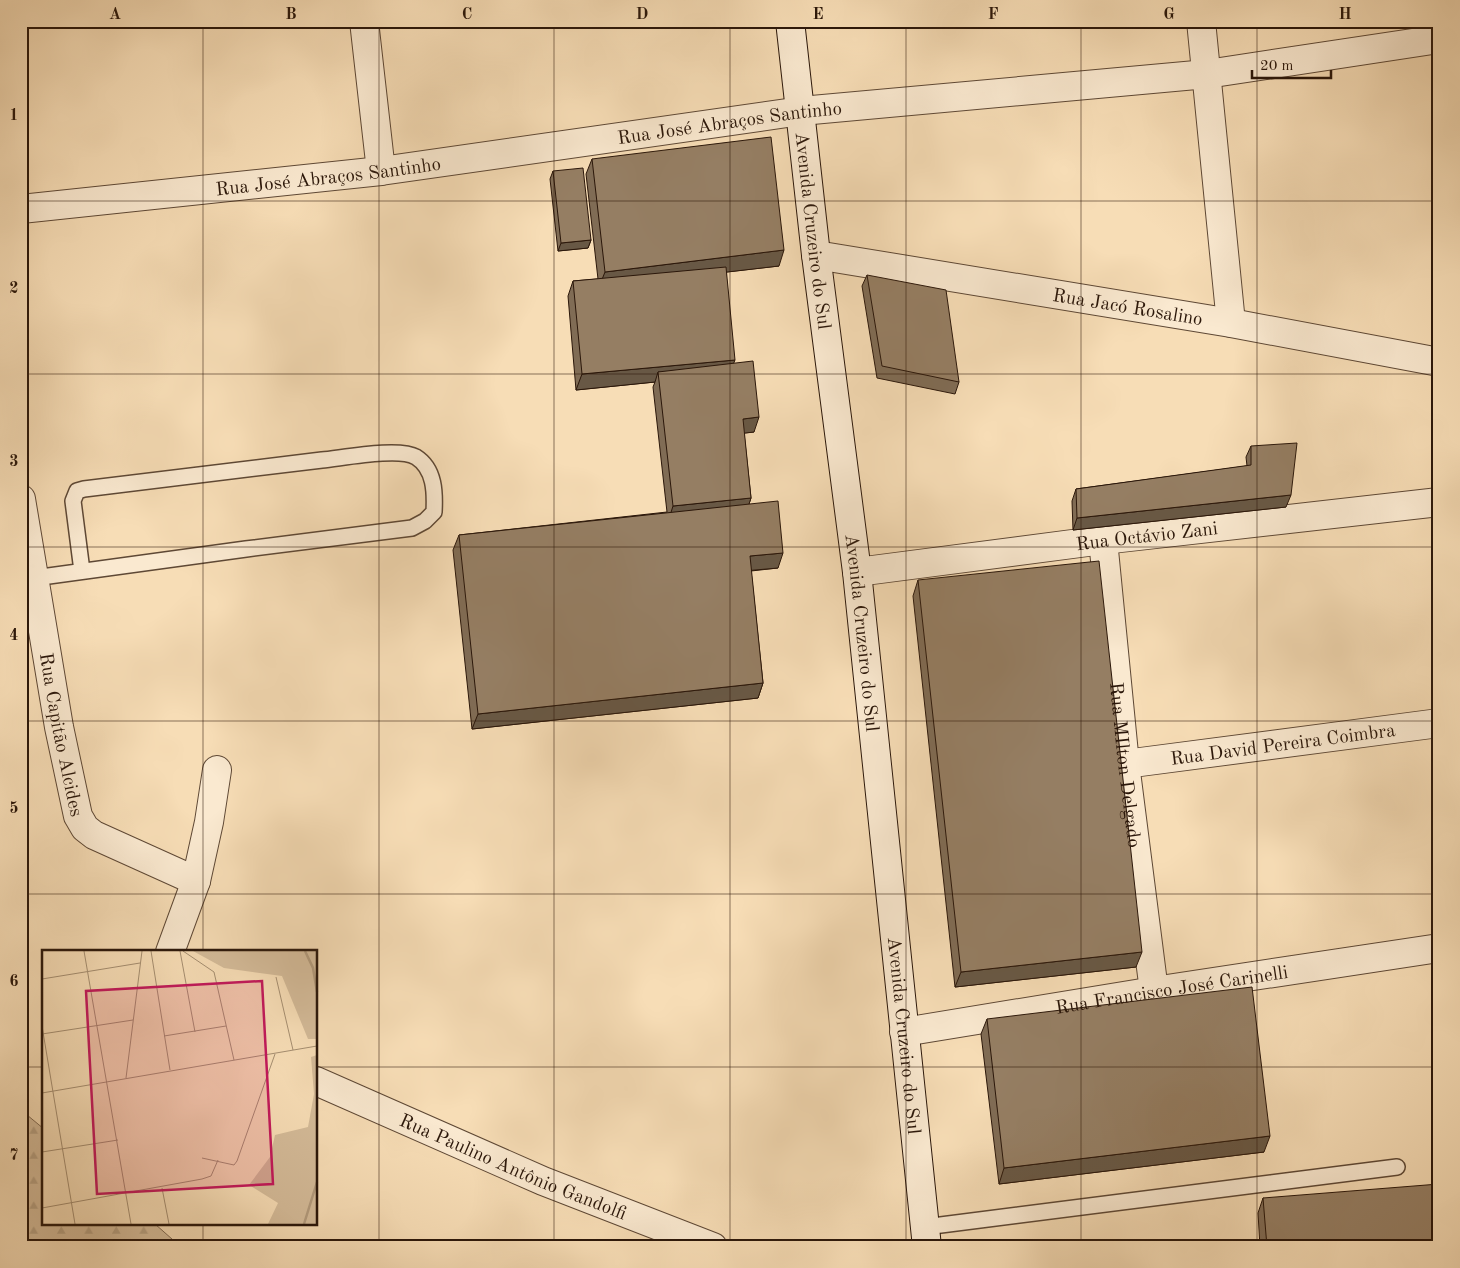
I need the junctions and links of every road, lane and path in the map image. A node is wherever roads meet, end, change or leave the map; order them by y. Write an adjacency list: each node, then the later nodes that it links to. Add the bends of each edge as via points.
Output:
1 (364, 21): 7 (street)
2 (790, 21): 6 (street, Avenida Cruzeiro do Sul)
3 (1201, 21): 5 (street)
4 (1439, 39): 5 (street, Rua José Abraços Santinho)
5 (1206, 74): 6 (street, Rua José Abraços Santinho); 10 (street)
6 (801, 111): 7 (street, Rua José Abraços Santinho); 9 (street, Avenida Cruzeiro do Sul)
7 (380, 171): 8 (street, Rua José Abraços Santinho)
8 (21, 209)
9 (816, 255): 10 (street, Rua Jacó Rosalino); 16 (street, Avenida Cruzeiro do Sul)
10 (1231, 323): 11 (street, Rua Jacó Rosalino)
11 (1439, 362)
12 (21, 499): 17 (street, Rua Capitão Alcides)
13 (1439, 502): 14 (street, Rua Octávio Zani)
14 (1103, 540): 16 (street, Rua Octávio Zani); 19 (street, Rua MIlton Delgado)
15 (82, 571): 15 (lane, via 412,528 434,512 434,485 428,470 417,458 389,454 84,489 77,491 73,501); 17 (lane)
16 (857, 572): 25 (street, Avenida Cruzeiro do Sul)
17 (34, 578): 21 (street, Rua Capitão Alcides, via 62,744 78,816 85,828 104,840)
18 (1439, 723): 19 (street, Rua David Pereira Coimbra)
19 (1125, 764): 24 (street, Rua MIlton Delgado)
20 (216, 770): 21 (street)
21 (196, 881): 23 (street)
22 (1439, 948): 24 (street, Rua Francisco José Carinelli)
23 (171, 950)
24 (1154, 991): 25 (street, Rua Francisco José Carinelli)
25 (904, 1032): 28 (street, Avenida Cruzeiro do Sul)
26 (318, 1082): 29 (street, Rua Paulino Antônio Gandolfi, via 543,1181)
27 (1397, 1168): 28 (lane)
28 (926, 1237)
29 (713, 1247)

